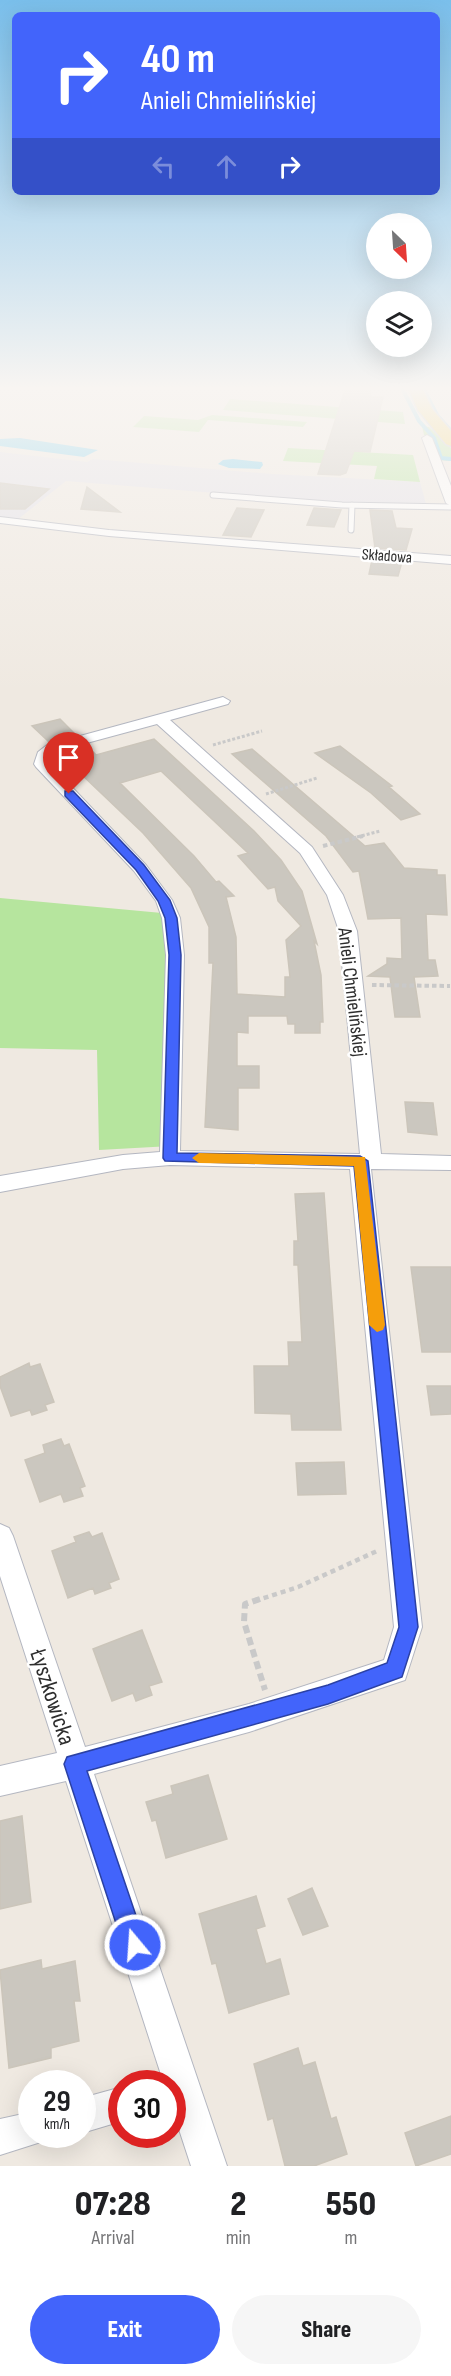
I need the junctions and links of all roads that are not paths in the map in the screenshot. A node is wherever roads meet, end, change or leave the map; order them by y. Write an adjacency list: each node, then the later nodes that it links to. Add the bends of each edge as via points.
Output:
1 (213, 495): 2 (lane)
2 (352, 505): 3 (lane); 5 (lane)
3 (451, 505)
4 (0, 520): 6 (street, Składowa, via 109,533)
5 (351, 530)
6 (451, 560)
7 (223, 700): 8 (street)
8 (159, 718): 9 (street, via 52,748 43,755 41,764 140,868 164,900 171,918 175,955); 10 (street, Anieli Chmielińskiej, via 306,850 335,895 348,931)
9 (170, 1158): 10 (street); 12 (street, via 123,1162)
10 (366, 1161): 11 (street); 14 (street, Anieli Chmielińskiej, via 408,1627 395,1670 328,1695)
11 (451, 1163)
12 (0, 1184)
13 (0, 1536): 14 (street, Łyszkowicka)
14 (74, 1764): 15 (street, Anieli Chmielińskiej); 16 (street, Łyszkowicka)
15 (0, 1781)
16 (171, 2070)
17 (186, 2109): 20 (street, Łyszkowicka)
18 (18, 2132): 19 (street)
19 (0, 2137)
20 (209, 2166)

